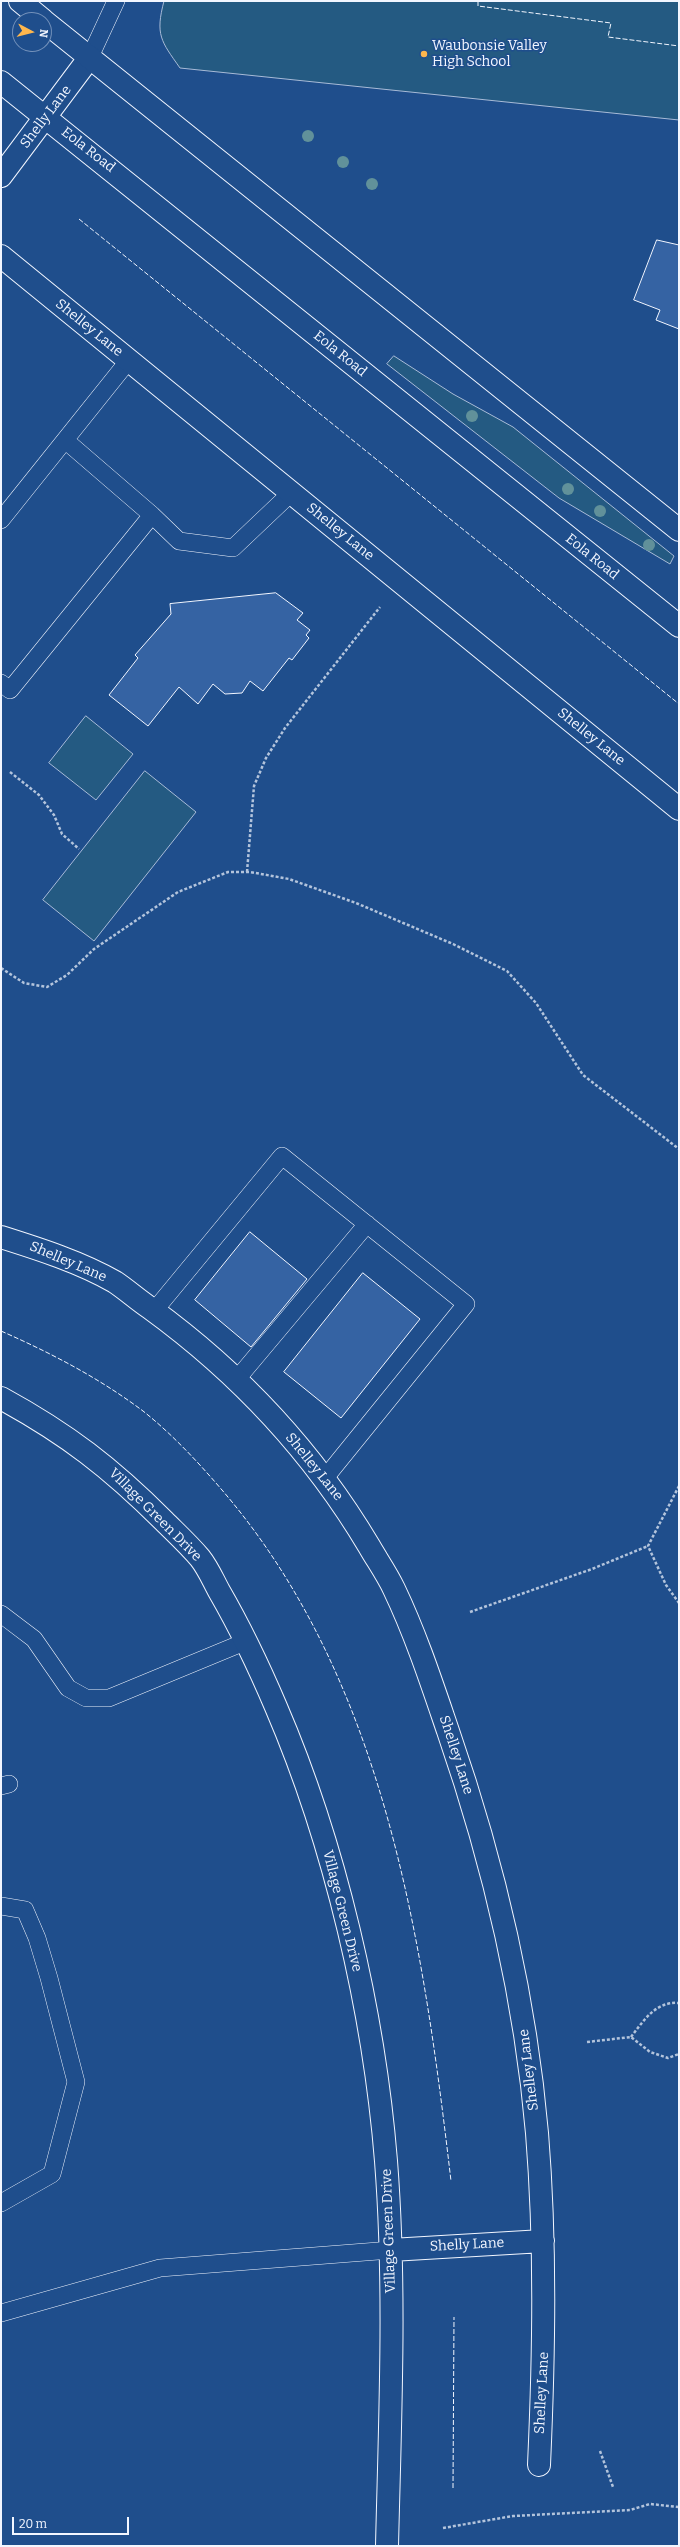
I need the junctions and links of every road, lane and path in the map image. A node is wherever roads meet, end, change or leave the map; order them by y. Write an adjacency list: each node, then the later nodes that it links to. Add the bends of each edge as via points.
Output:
1 (20, 1): 3 (street)
2 (116, 1): 5 (lane)
3 (34, 12)
4 (52, 26): 5 (street)
5 (90, 57): 7 (street, Shelly Lane); 15 (street)
6 (1, 82): 7 (street, Eola Road)
7 (46, 117): 8 (street, Shelly Lane); 17 (street, Eola Road)
8 (1, 176)
9 (1, 256): 10 (street, Shelley Lane)
10 (129, 360): 11 (lane); 12 (street, Shelley Lane)
11 (65, 440): 13 (lane); 14 (lane)
12 (291, 493): 13 (lane, via 233,548 180,541); 16 (street, Shelley Lane)
13 (152, 515): 18 (lane, via 10,690)
14 (1, 520)
15 (679, 530)
16 (400, 582): 20 (street, Shelley Lane); 22 (path, via 284,728 266,758 254,786)
17 (679, 626)
18 (1, 683)
19 (10, 772): 21 (path, via 39,795 54,815 62,834)
20 (679, 809)
21 (79, 849)
22 (247, 872): 23 (path, via 228,872 178,892 94,949 67,975 47,987 24,983); 24 (path, via 289,880 356,903 453,944 507,971 536,1003 583,1075)
23 (1, 968)
24 (679, 1149)
25 (367, 1224): 27 (lane, via 282,1156); 28 (lane); 30 (lane, via 466,1304)
26 (1, 1237): 27 (street, Shelley Lane, via 45,1251 114,1282)
27 (154, 1311): 28 (street, Shelley Lane, via 184,1332)
28 (236, 1380): 30 (street, Shelley Lane, via 297,1442)
29 (1, 1398): 36 (street, Village Green Drive, via 48,1424 89,1452 131,1488 201,1559)
30 (325, 1478): 43 (street, Shelley Lane, via 342,1501 394,1588 433,1685 471,1798 497,1892 522,2010 536,2132)
31 (679, 1486): 32 (path)
32 (648, 1546): 33 (path, via 666,1585); 34 (path, via 592,1569)
33 (679, 1603)
34 (470, 1612)
35 (1, 1614): 36 (lane, via 34,1639 68,1688 86,1698 109,1698)
36 (248, 1641): 44 (street, Village Green Drive, via 288,1734 326,1844 346,1921 373,2052 386,2158)
37 (1, 1906): 42 (lane, via 25,1910 37,1938 76,2082 52,2174)
38 (679, 2003): 39 (path, via 670,2002 658,2006)
39 (631, 2037): 40 (path); 41 (path, via 656,2054 668,2058)
40 (587, 2042)
41 (679, 2054)
42 (1, 2203)
43 (543, 2241): 44 (street, Shelly Lane); 47 (street, Shelley Lane, via 544,2348)
44 (391, 2250): 45 (lane, via 160,2268); 51 (street, Village Green Drive, via 392,2332)
45 (1, 2314)
46 (600, 2451): 48 (path)
47 (539, 2465)
48 (613, 2487)
49 (679, 2508): 50 (path, via 650,2504 630,2510 513,2516)
50 (443, 2528)
51 (387, 2546)

